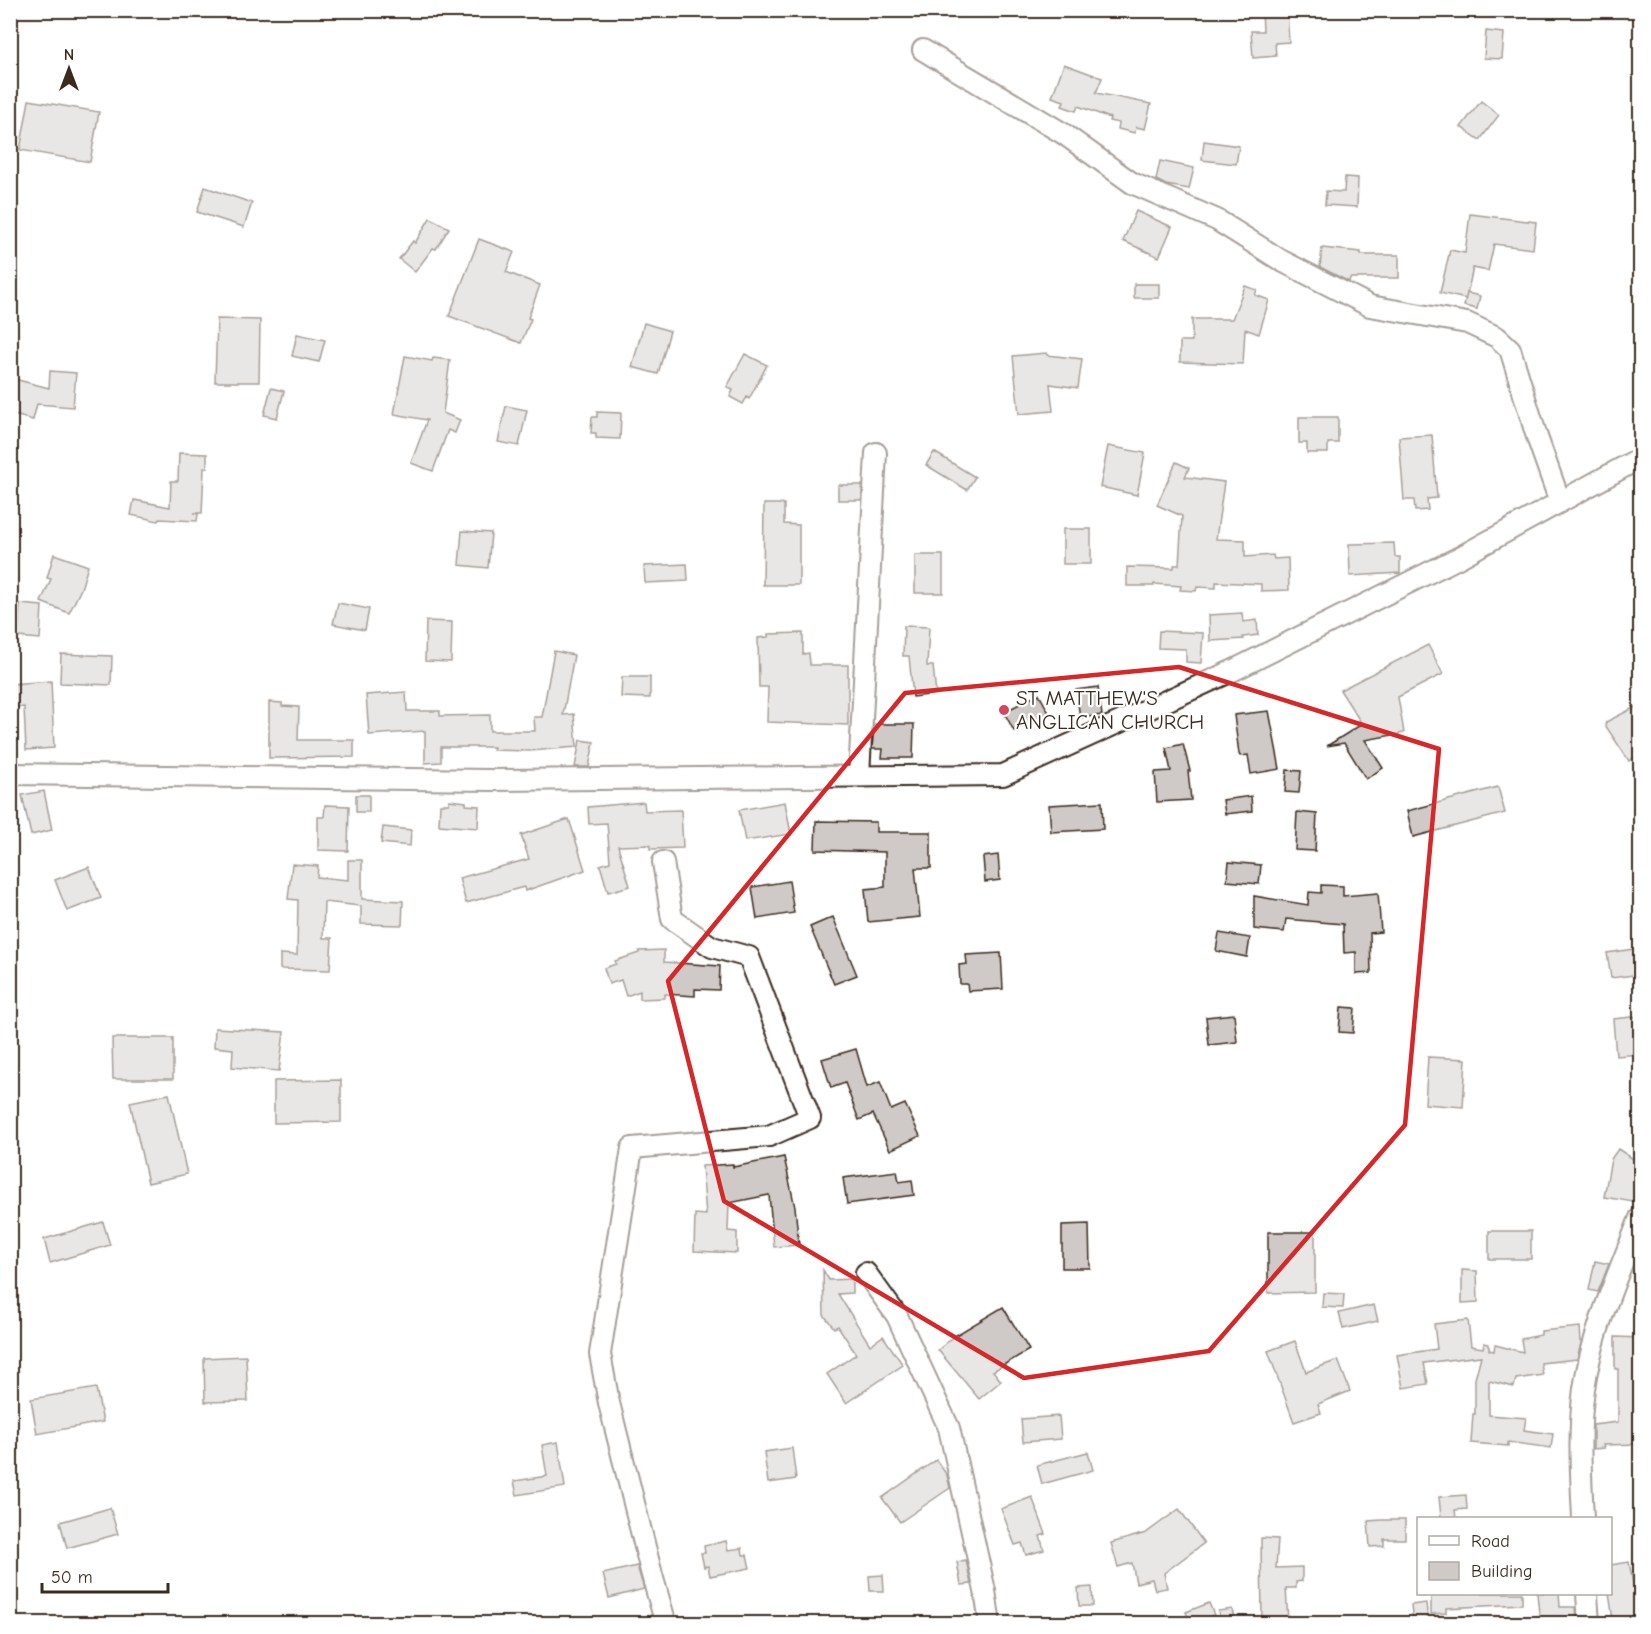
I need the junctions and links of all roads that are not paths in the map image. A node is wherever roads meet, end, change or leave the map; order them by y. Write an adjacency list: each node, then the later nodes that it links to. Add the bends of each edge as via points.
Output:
1 (923, 50): 4 (street, via 1064,134 1132,183 1217,220 1282,261 1370,306 1467,323 1497,337 1510,349)
2 (876, 453): 6 (street)
3 (1641, 458): 4 (street)
4 (1560, 502): 6 (street, via 1460,557 1232,670 1003,775)
5 (10, 774): 6 (street, via 490,780)
6 (860, 776)
7 (663, 862): 12 (street, via 672,919 712,947 749,957 810,1118 769,1136 632,1148 600,1354)
8 (1641, 1218): 10 (street, via 1593,1346 1584,1389 1580,1439)
9 (866, 1273): 13 (street, via 897,1316 950,1428)
10 (1583, 1517)
11 (1587, 1595): 14 (street)
12 (666, 1623)
13 (990, 1623)
14 (1589, 1623)

